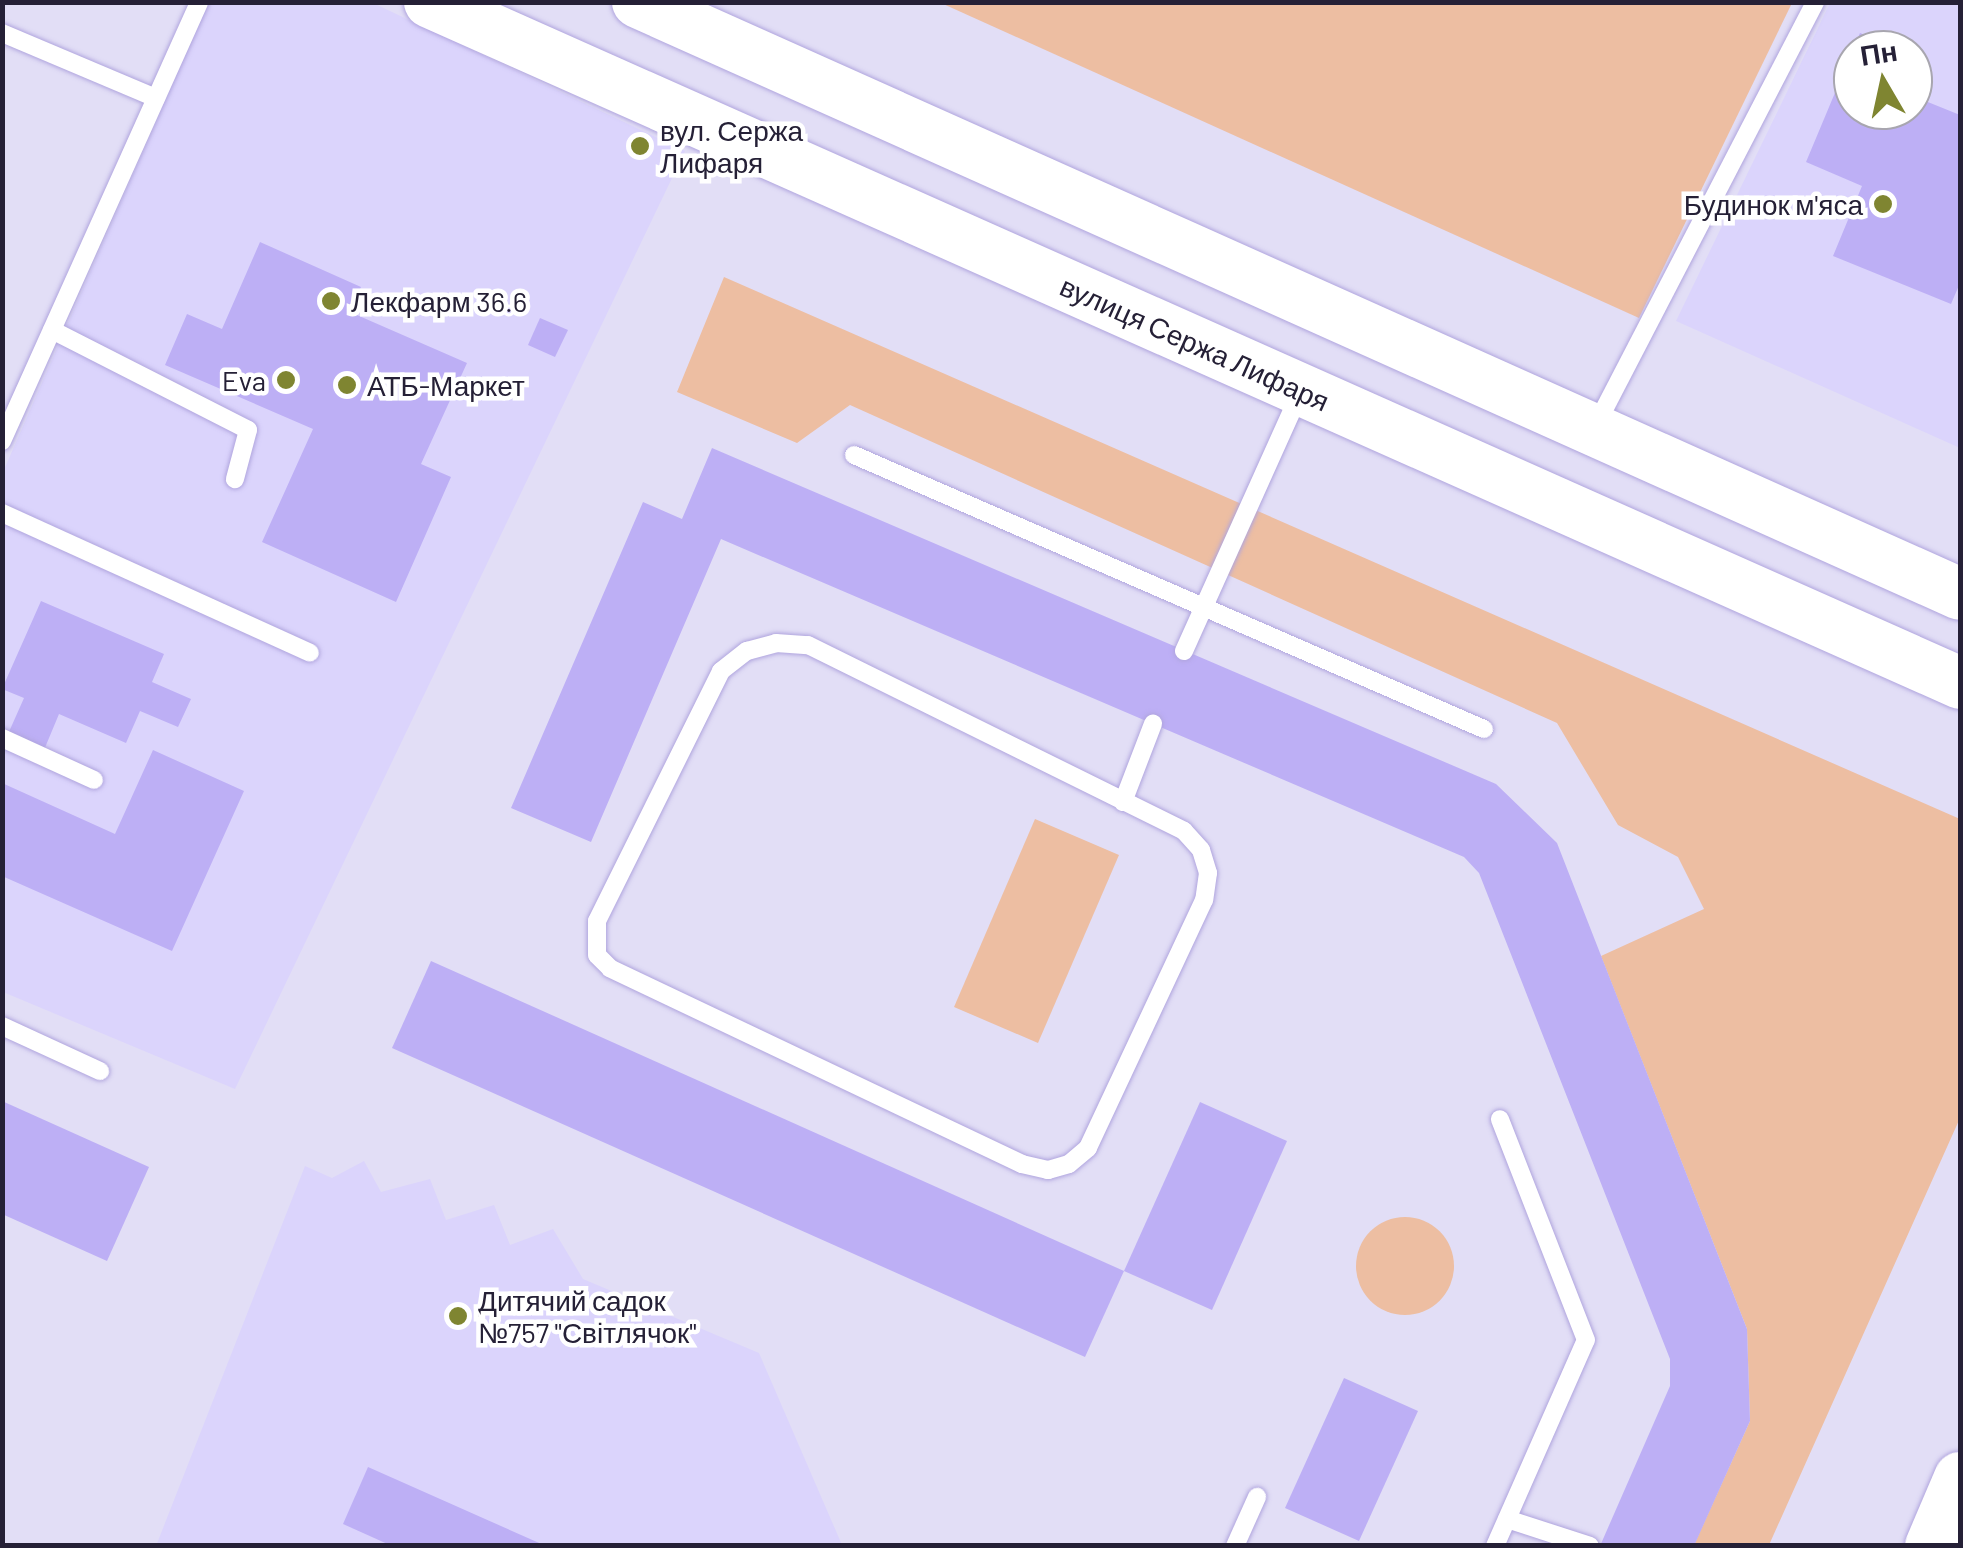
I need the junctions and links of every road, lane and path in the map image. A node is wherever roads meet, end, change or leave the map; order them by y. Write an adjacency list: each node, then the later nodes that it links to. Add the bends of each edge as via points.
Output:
1 (199, 2): 6 (lane)
2 (430, 2): 8 (street, вулиця Сержа Лифаря)
3 (638, 2): 9 (street)
4 (1814, 2): 9 (lane)
5 (2, 33): 6 (lane)
6 (156, 98): 7 (lane)
7 (52, 330): 10 (lane); 12 (lane, via 248,430)
8 (1302, 390): 15 (lane); 18 (street, вулиця Сержа Лифаря)
9 (1594, 430): 14 (street)
10 (2, 440)
11 (854, 455): 15 (lane)
12 (235, 479)
13 (2, 512): 17 (lane)
14 (1960, 594)
15 (1202, 612): 16 (lane); 20 (lane)
16 (1184, 651)
17 (310, 654)
18 (1960, 683)
19 (1153, 724): 23 (lane)
20 (1484, 729)
21 (2, 738): 22 (lane)
22 (94, 780)
23 (1123, 802): 23 (lane, via 1184,831 1201,850 1206,886 1088,1148 1069,1164 1048,1170 1022,1164 610,968 597,955 596,920 720,671 762,647 808,644)
24 (2, 1026): 25 (lane)
25 (100, 1071)
26 (1500, 1119): 29 (lane, via 1586,1340)
27 (1960, 1478): 33 (street)
28 (1257, 1497): 30 (lane)
29 (1507, 1520): 31 (lane); 32 (lane)
30 (1236, 1546)
31 (1496, 1546)
32 (1590, 1546)
33 (1931, 1546)

